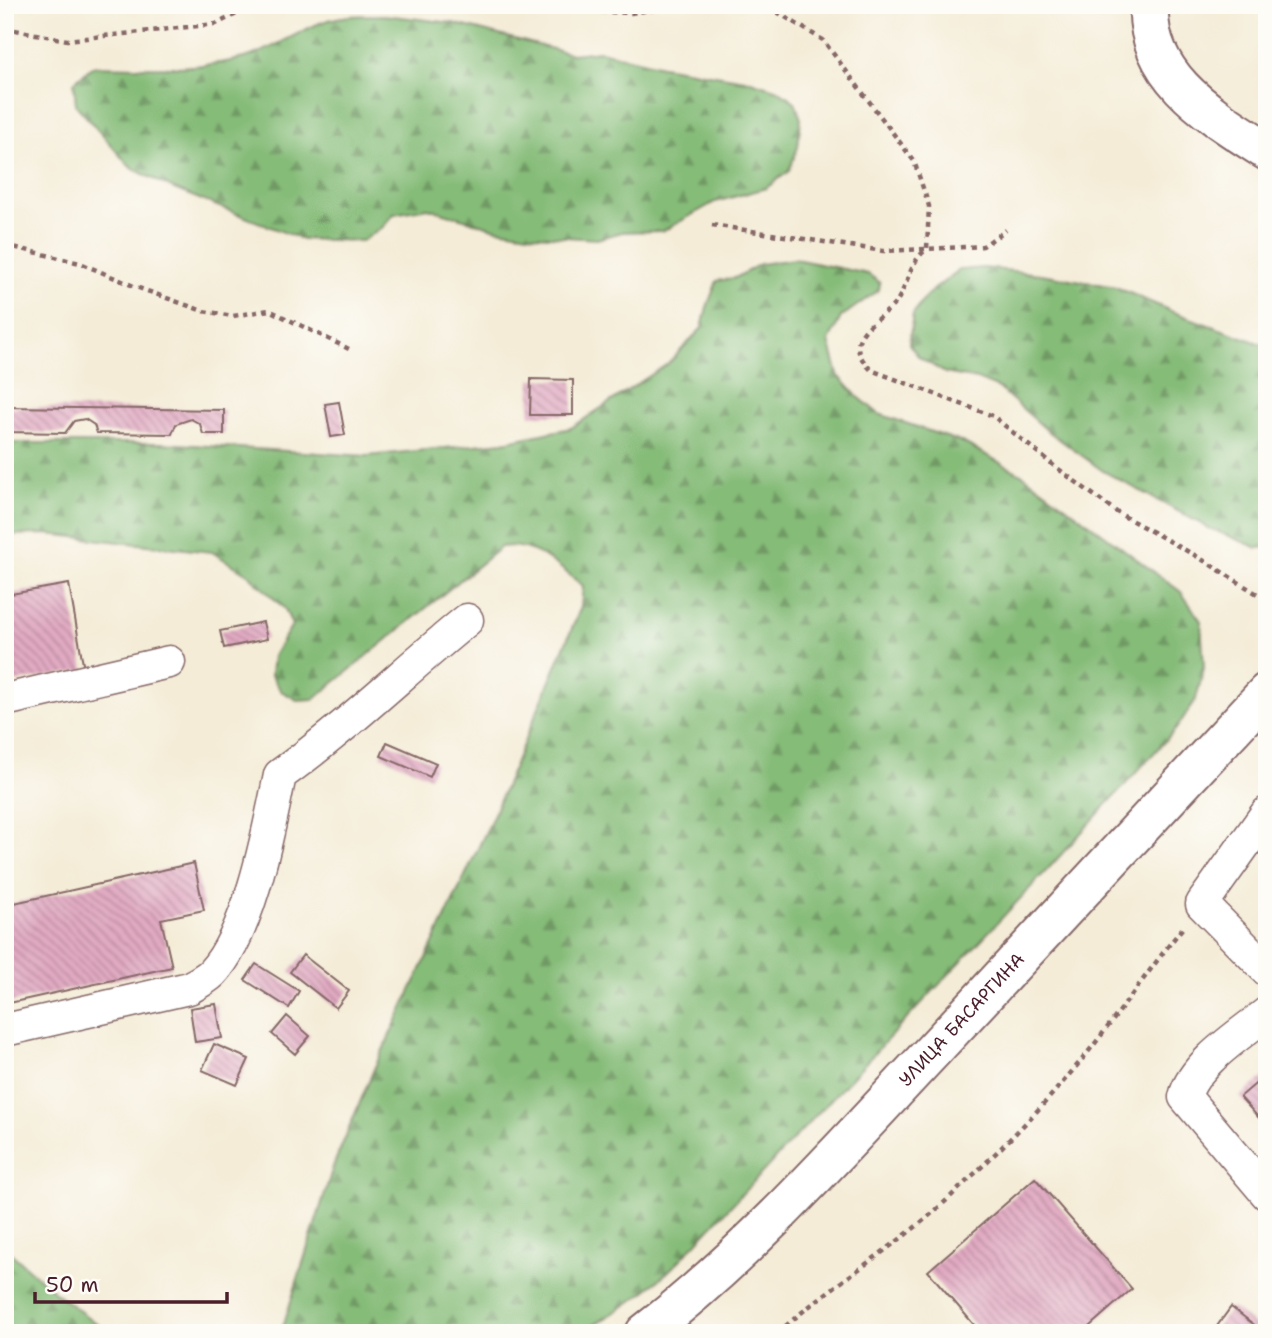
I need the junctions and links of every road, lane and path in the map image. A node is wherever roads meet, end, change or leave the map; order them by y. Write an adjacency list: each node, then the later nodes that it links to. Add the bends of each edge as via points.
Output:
1 (255, 5): 6 (path, via 216,24 80,39)
2 (551, 5): 3 (path, via 631,13)
3 (685, 5)
4 (707, 5): 11 (path, via 777,12 823,40 914,161 929,206)
5 (1149, 5): 7 (main road, via 1148,22 1169,75 1209,114)
6 (5, 28)
7 (1267, 151)
8 (712, 225): 11 (path, via 883,251)
9 (1006, 230): 11 (path, via 983,246)
10 (5, 245): 12 (path, via 80,263 203,311 233,316 269,310)
11 (927, 249): 13 (path, via 919,255 897,301 861,336 860,357 871,370 993,416 1118,513)
12 (349, 349)
13 (1267, 600)
14 (467, 620): 22 (street, via 321,746 280,775 248,904 229,948 211,974 189,988)
15 (169, 662): 17 (street)
16 (1267, 692): 24 (main road, УЛИЦА БАСАРГИНА, via 824,1167 739,1252)
17 (5, 699)
18 (1267, 813): 19 (street)
19 (1202, 904): 20 (street); 25 (path, via 1068,1077 1020,1129 946,1200)
20 (1267, 970)
21 (1267, 1013): 23 (street, via 1198,1071 1185,1097)
22 (5, 1030)
23 (1267, 1195)
24 (645, 1333)
25 (778, 1333)

